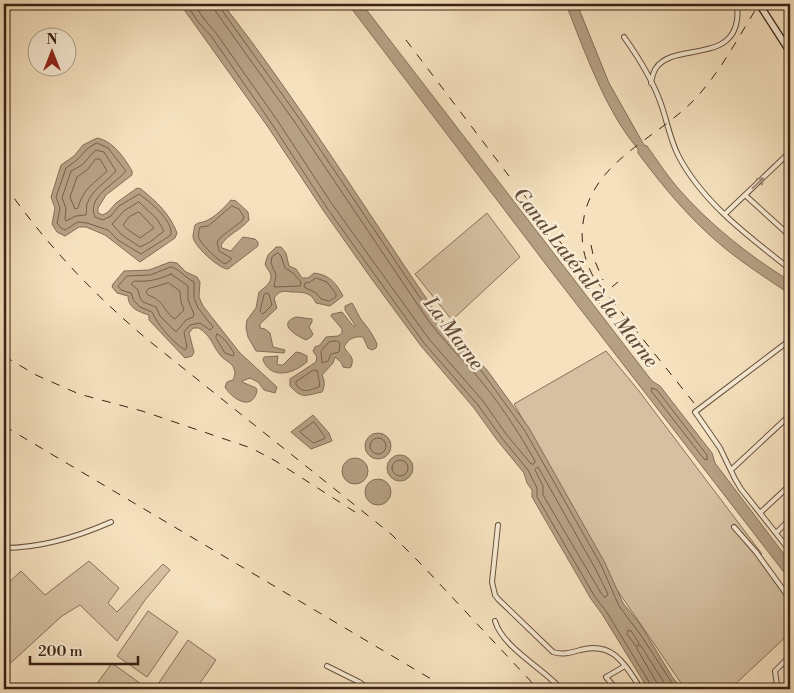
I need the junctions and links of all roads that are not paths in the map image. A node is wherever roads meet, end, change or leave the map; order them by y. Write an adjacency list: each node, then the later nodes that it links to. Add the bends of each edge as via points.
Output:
1 (736, 4): 5 (street, via 737,20 728,38 708,49 663,61 655,69)
2 (760, 4): 4 (street)
3 (624, 37): 5 (street)
4 (790, 52)
5 (651, 83): 8 (street, via 678,156 705,196)
6 (790, 152): 7 (street, one-way to 6)
7 (745, 195): 8 (street); 9 (street)
8 (725, 214): 10 (street)
9 (790, 236)
10 (789, 266)
11 (790, 340): 13 (street, via 695,412)
12 (790, 415): 13 (street)
13 (731, 470): 15 (street)
14 (790, 485): 15 (street)
15 (760, 513): 20 (street)
16 (790, 520): 20 (street)
17 (110, 522): 21 (street, via 61,541)
18 (498, 525): 27 (street, via 492,582 498,599 553,652 562,654 596,647 616,656)
19 (734, 526): 23 (street)
20 (776, 533): 22 (street)
21 (4, 548)
22 (790, 551)
23 (790, 599)
24 (495, 621): 30 (street, via 516,651)
25 (790, 656): 28 (street, via 775,671)
26 (327, 666): 29 (street)
27 (625, 666): 31 (street, via 606,677); 32 (street)
28 (777, 685): 33 (street); 34 (street)
29 (369, 689)
30 (561, 689)
31 (616, 689)
32 (640, 689)
33 (772, 689)
34 (780, 689)

